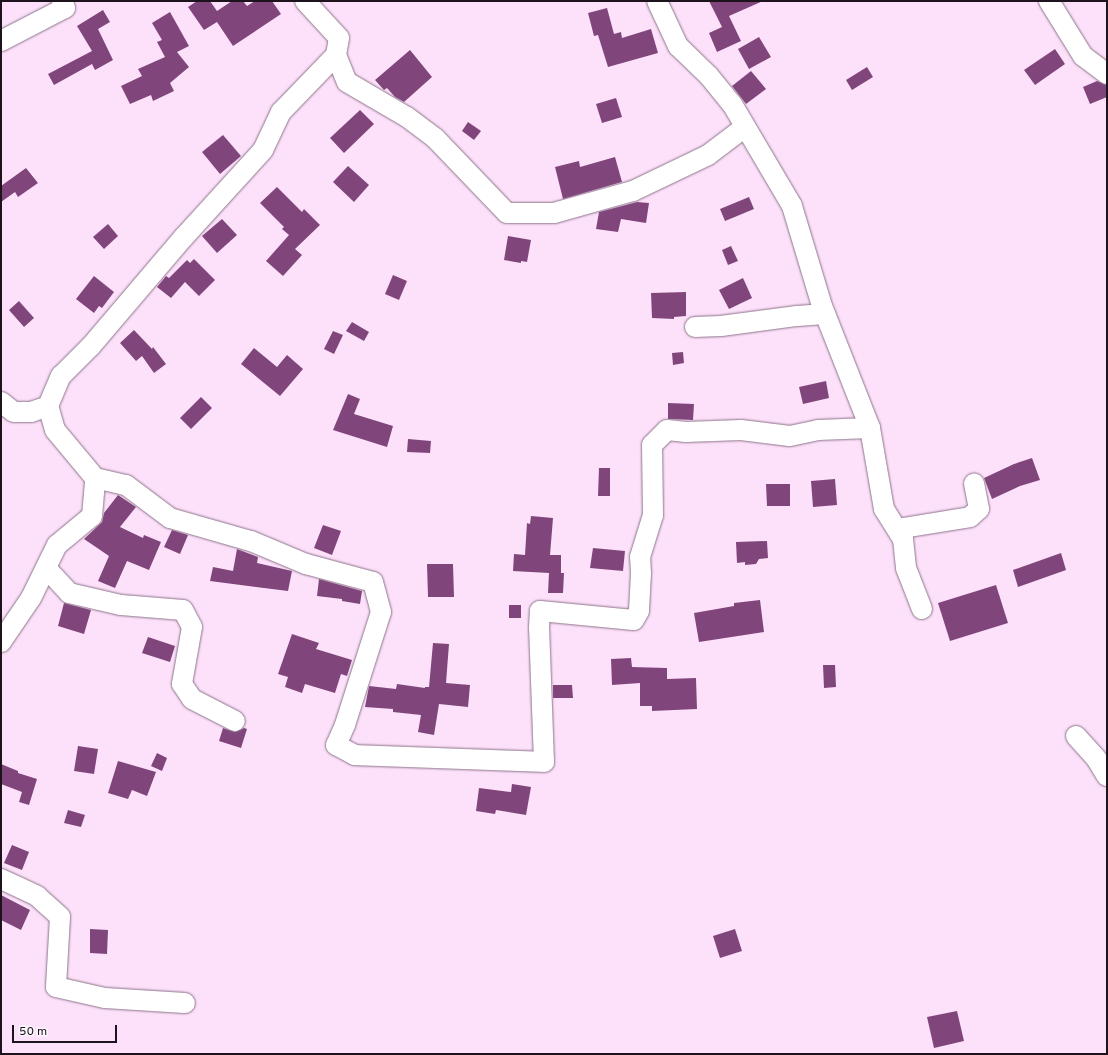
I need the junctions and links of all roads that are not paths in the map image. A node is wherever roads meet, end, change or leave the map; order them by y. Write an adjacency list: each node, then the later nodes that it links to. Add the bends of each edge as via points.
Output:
1 (62, 1): 5 (street, via 65,8)
2 (305, 1): 6 (street, via 339,38)
3 (657, 1): 8 (street, via 678,46 709,76 732,104)
4 (1050, 1): 7 (street, via 1083,56)
5 (1, 41)
6 (336, 55): 8 (street, via 347,82 407,117 435,138 507,213 554,213 633,192 708,155); 12 (street, via 281,112 263,150 183,238 91,346 61,376)
7 (1107, 74)
8 (745, 127): 9 (street, via 792,206)
9 (825, 314): 10 (street); 13 (street)
10 (695, 327)
11 (1, 402): 12 (street, via 14,412 31,412)
12 (48, 406): 14 (street, via 54,430)
13 (870, 428): 14 (street, via 818,430 790,436 741,430 667,430 652,445 653,515 640,557 639,611 634,620 540,611 544,762 355,755 336,745 345,725 381,612 373,582 306,564 251,541 170,518 126,485); 16 (street, via 884,509)
14 (95, 478): 17 (street, via 92,516 57,545)
15 (974, 483): 16 (street, via 979,509 970,517 903,528)
16 (903, 539): 18 (street, via 906,568)
17 (46, 568): 19 (street, via 31,598); 20 (street, via 69,593 121,605 184,610 192,627 182,684 192,699)
18 (922, 609)
19 (1, 642)
20 (235, 721)
21 (1076, 736): 22 (street, via 1096,758)
22 (1107, 776)
23 (1, 879): 24 (street, via 37,896 60,917 56,987 105,998)
24 (185, 1003)

